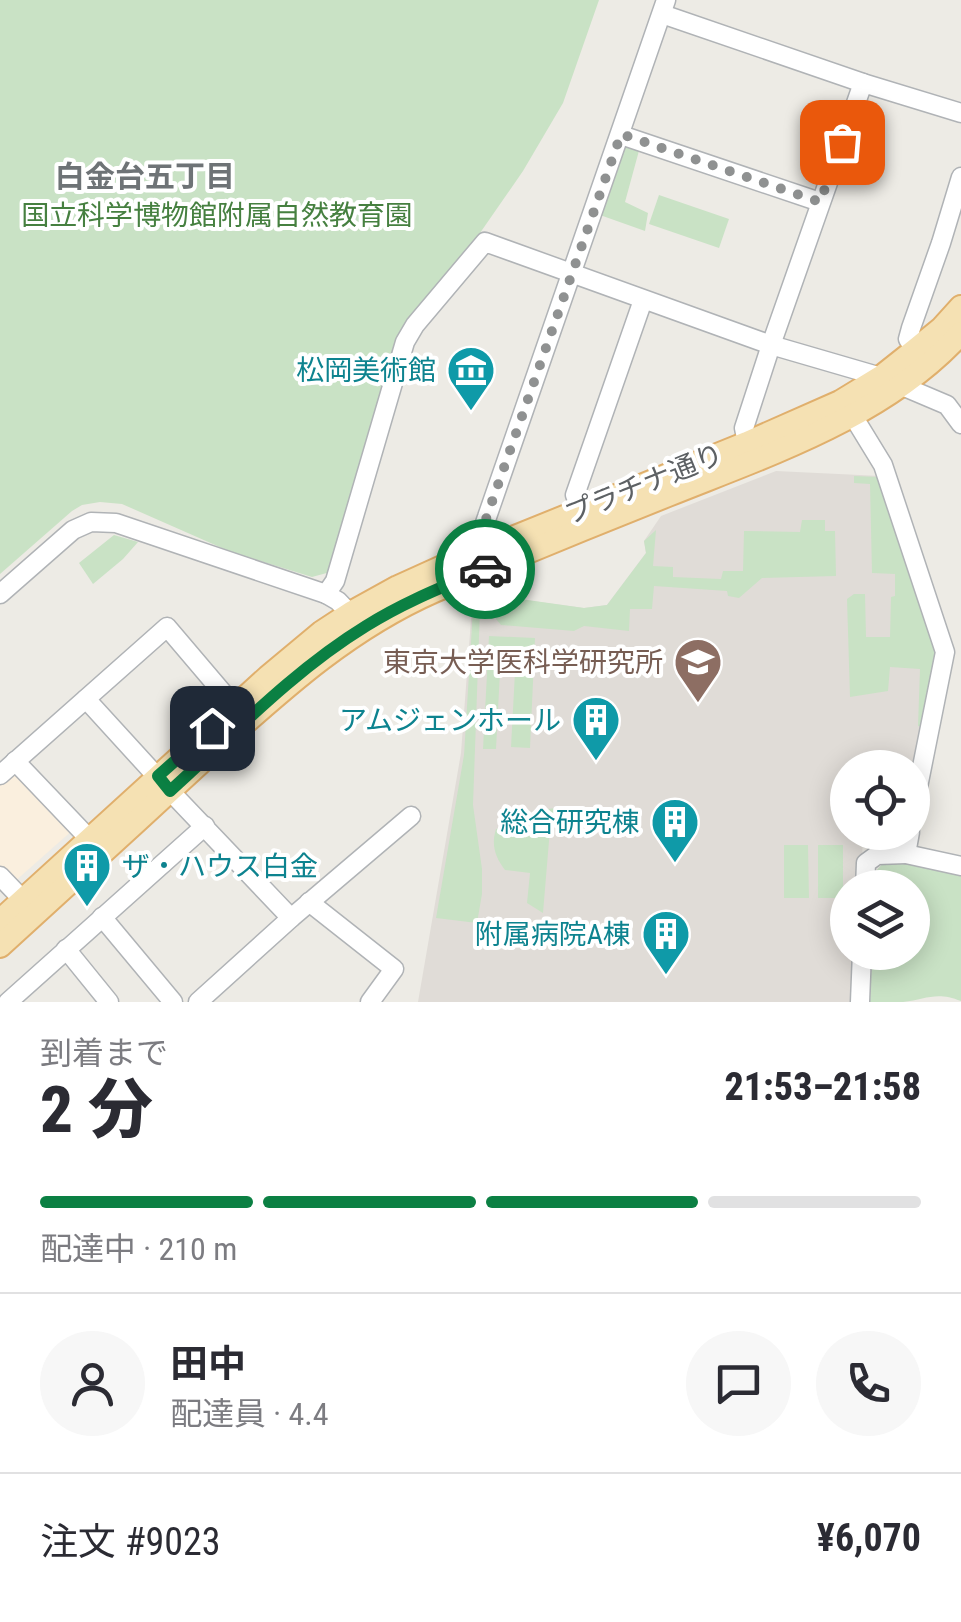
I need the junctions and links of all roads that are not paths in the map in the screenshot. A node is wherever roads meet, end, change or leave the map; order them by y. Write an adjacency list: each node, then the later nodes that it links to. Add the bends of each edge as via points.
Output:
1 (664, 7): 2 (street); 4 (street)
2 (863, 83): 3 (street); 6 (street)
3 (961, 114)
4 (621, 134): 6 (street); 7 (street)
5 (961, 176): 12 (street, via 908,339)
6 (820, 202): 11 (street)
7 (572, 274): 8 (street); 18 (street, via 482,531); 20 (street, via 485,242 415,325)
8 (643, 300): 11 (street); 17 (street, via 575,495)
9 (961, 307): 12 (main road, プラチナ通り)
10 (961, 333): 13 (main road, プラチナ通り)
11 (771, 345): 13 (street); 16 (street, via 744,428)
12 (915, 350): 13 (main road, プラチナ通り)
13 (890, 382): 14 (main road, プラチナ通り); 15 (street, via 947,405)
14 (847, 409): 16 (main road, プラチナ通り); 18 (main road, プラチナ通り, via 752,462); 24 (street, via 884,465 945,652)
15 (961, 424)
16 (747, 442): 17 (main road, プラチナ通り)
17 (581, 508): 18 (main road, プラチナ通り)
18 (485, 559): 21 (main road, プラチナ通り, via 398,587)
19 (0, 594): 20 (street, via 72,530 91,522 116,523)
20 (326, 594): 21 (street)
21 (356, 621): 23 (main road, プラチナ通り, via 298,652); 27 (main road, プラチナ通り, via 334,648)
22 (86, 698): 23 (street, via 168,627); 25 (street); 27 (street)
23 (236, 707): 27 (main road, プラチナ通り)
24 (925, 750)
25 (16, 762): 26 (street); 30 (street)
26 (0, 776)
27 (164, 784): 29 (street); 30 (main road, プラチナ通り)
28 (410, 816): 37 (street)
29 (205, 826): 38 (street); 39 (street)
30 (96, 846): 36 (main road, プラチナ通り); 41 (main road, プラチナ通り)
31 (907, 850): 32 (street)
32 (906, 854): 33 (street); 34 (street, via 877,855)
33 (961, 866)
34 (866, 870)
35 (0, 876): 36 (street)
36 (23, 900): 40 (main road, プラチナ通り)
37 (310, 902): 39 (street); 48 (street, via 394,969)
38 (102, 917): 42 (street); 46 (street)
39 (291, 918): 47 (street)
40 (0, 921)
41 (0, 946)
42 (66, 950): 44 (street); 45 (street)
43 (861, 970): 49 (street)
44 (8, 1002)
45 (109, 1002)
46 (173, 1002)
47 (198, 1002)
48 (370, 1002)
49 (860, 1002)

